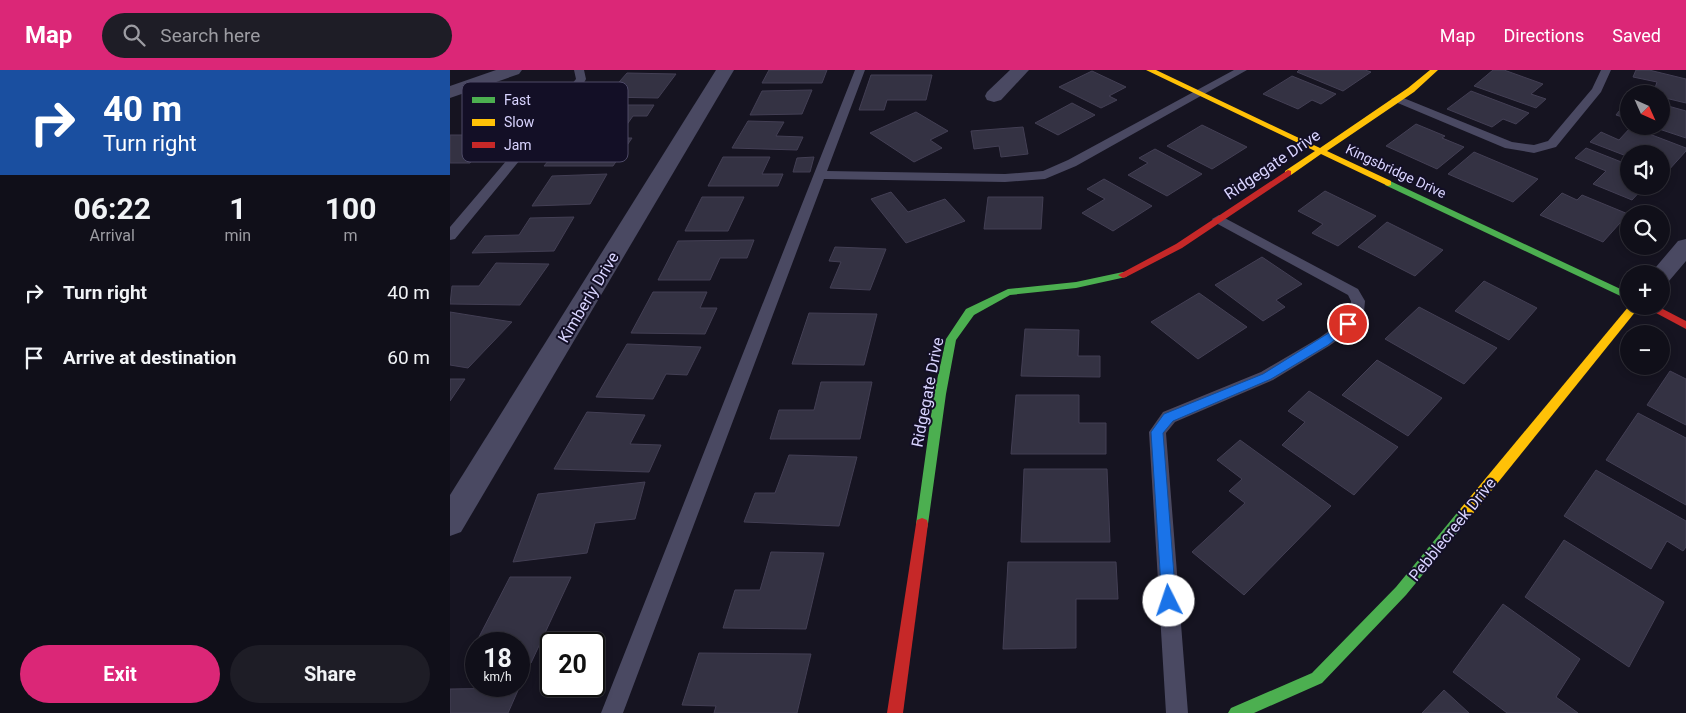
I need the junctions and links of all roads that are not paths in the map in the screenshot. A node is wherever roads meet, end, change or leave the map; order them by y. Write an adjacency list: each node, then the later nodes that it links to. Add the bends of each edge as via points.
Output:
1 (512, 70): 10 (street)
2 (579, 70): 11 (lane)
3 (725, 70): 28 (street, Kimberly Drive)
4 (860, 70): 19 (lane)
5 (1020, 70): 15 (street)
6 (1150, 70): 14 (street, Kingsbridge Drive)
7 (1242, 70): 14 (lane)
8 (1434, 70): 16 (street, Ridgegate Drive)
9 (1606, 70): 16 (lane, via 1597,90 1552,144 1534,148 1509,145)
10 (478, 82)
11 (579, 82)
12 (462, 88): 13 (street)
13 (450, 92)
14 (1198, 93): 17 (street, Kingsbridge Drive); 19 (lane, via 1081,159 1045,175 1005,178)
15 (994, 96)
16 (1397, 99): 17 (street, Ridgegate Drive)
17 (1320, 151): 20 (street, Ridgegate Drive); 24 (street, Kingsbridge Drive)
18 (512, 162): 21 (lane)
19 (819, 175): 29 (lane)
20 (1219, 219): 30 (street, Ridgegate Drive, via 1179,246 1126,274 1076,285 1008,292 970,312 951,338 940,394); 31 (lane, via 1353,292 1358,301 1358,312 1324,342 1275,372 1169,418 1157,432)
21 (450, 236)
22 (1686, 246): 23 (street)
23 (1670, 265)
24 (1620, 293)
25 (1628, 315): 32 (street, Pebblecreek Drive, via 1401,591 1317,678)
26 (1666, 315): 27 (street)
27 (1686, 325)
28 (450, 522)
29 (612, 713)
30 (895, 713)
31 (1177, 713)
32 (1236, 713)

